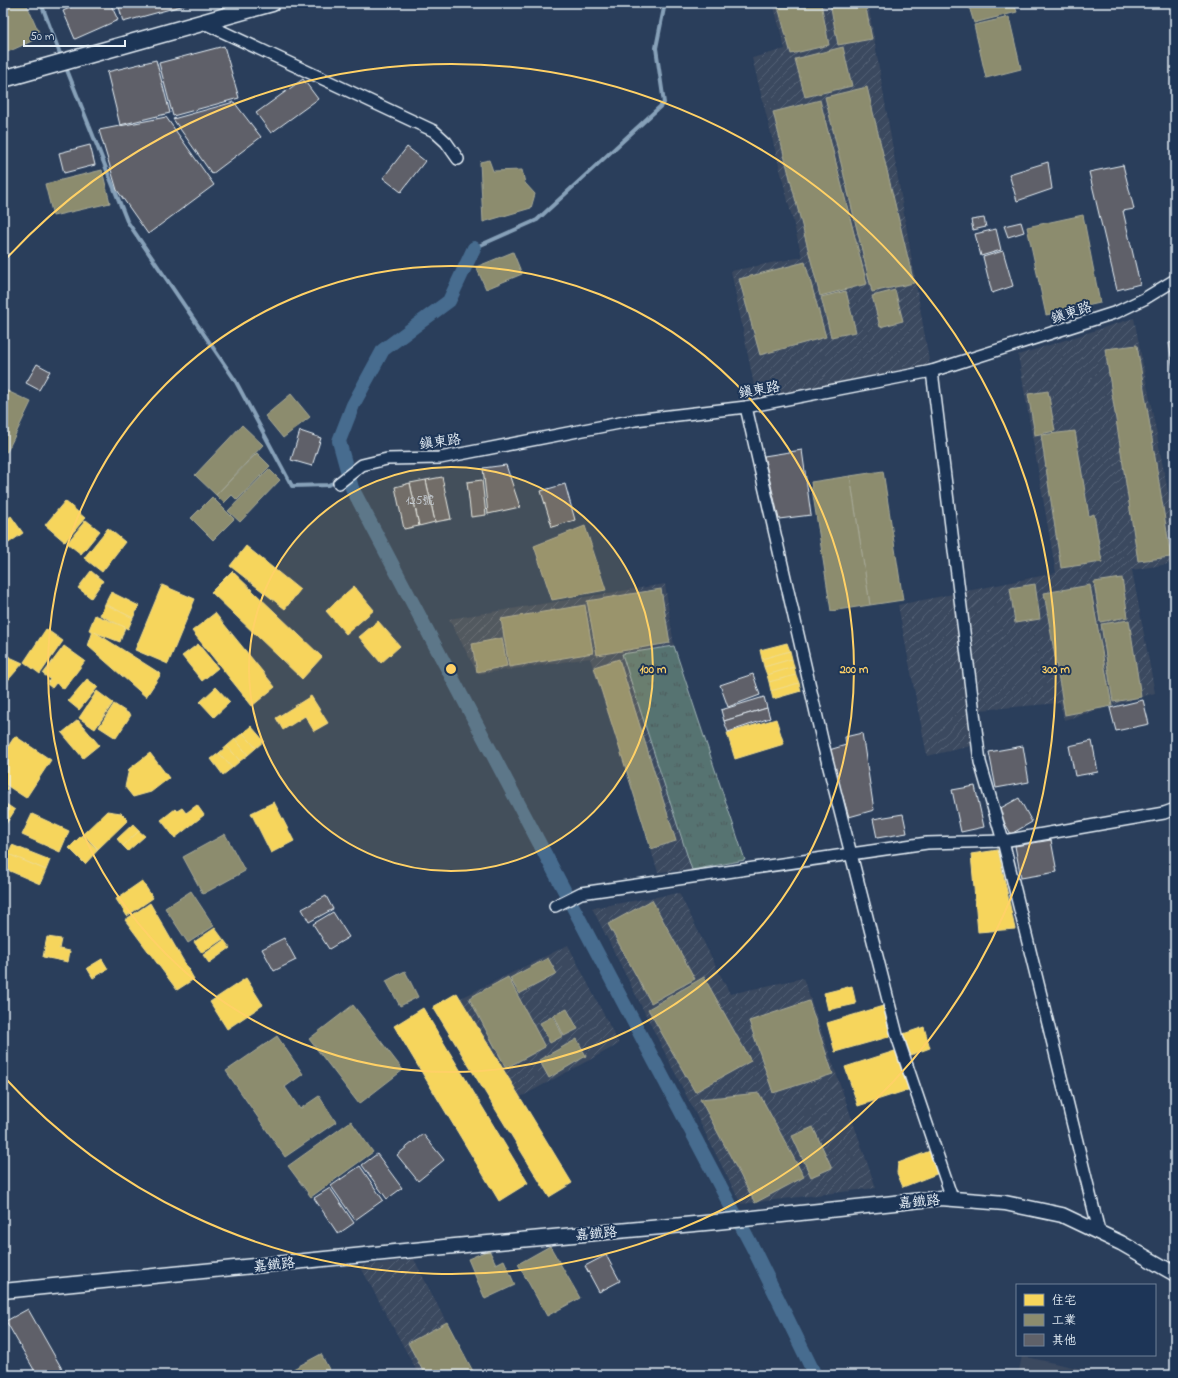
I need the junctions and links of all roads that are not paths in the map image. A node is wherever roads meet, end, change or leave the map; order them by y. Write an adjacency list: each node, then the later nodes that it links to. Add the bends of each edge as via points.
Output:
1 (272, 3): 2 (main road)
2 (204, 22): 3 (main road); 4 (street, via 434,131)
3 (3, 79)
4 (458, 159)
5 (1175, 280): 6 (street, 鎮東路, via 1117,312)
6 (932, 372): 7 (street, 鎮東路); 10 (street, via 980,762)
7 (746, 407): 8 (street, 鎮東路, via 635,420 440,458 386,460 362,465); 11 (street)
8 (339, 483)
9 (1175, 809): 10 (street)
10 (1003, 841): 11 (street, via 927,843); 14 (street)
11 (851, 854): 12 (street, via 581,894); 13 (street, via 898,1039)
12 (560, 904)
13 (952, 1198): 14 (street, 嘉鐵路, via 1005,1202 1054,1213); 16 (street, 嘉鐵路)
14 (1099, 1231): 15 (street, 嘉鐵路)
15 (1175, 1274)
16 (3, 1290)

